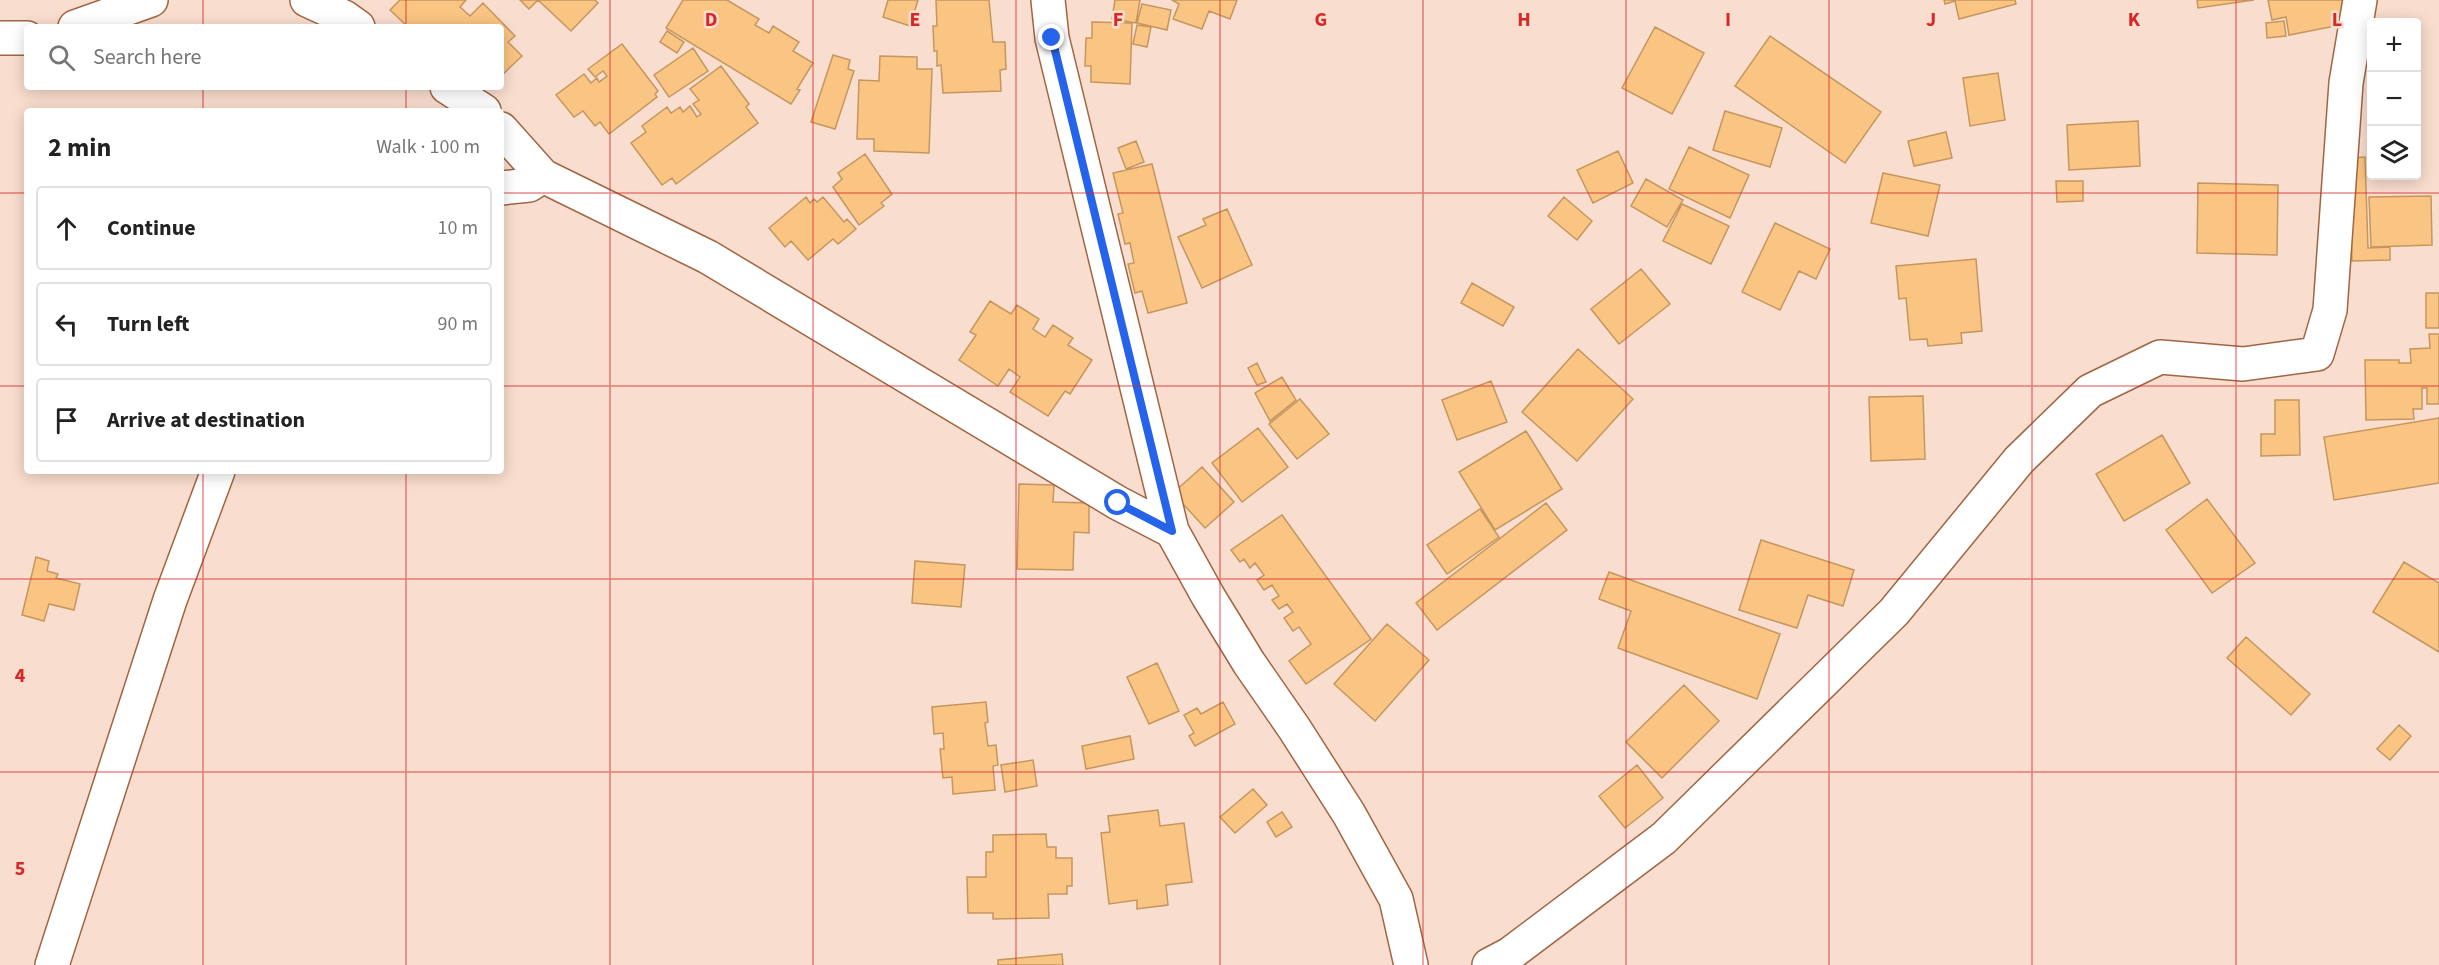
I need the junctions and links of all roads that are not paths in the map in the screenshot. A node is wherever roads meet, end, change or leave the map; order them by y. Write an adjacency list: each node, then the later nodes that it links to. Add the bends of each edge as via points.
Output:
1 (151, 0): 5 (street)
2 (307, 0): 6 (street)
3 (1048, 0): 15 (street, via 1052,38)
4 (2360, 0): 18 (street, via 2346,83 2330,310 2317,354 2243,364 2160,357 2090,391 2019,460 1894,612 1664,838 1510,954)
5 (83, 24)
6 (354, 24)
7 (0, 38): 8 (street)
8 (24, 38)
9 (452, 90): 10 (street)
10 (479, 108)
11 (504, 132): 12 (street)
12 (543, 176): 13 (street, via 529,185); 15 (street, via 708,257 1118,503)
13 (504, 188)
14 (217, 474): 16 (street, via 170,600)
15 (1172, 531): 17 (street, via 1208,596 1349,814 1396,899)
16 (52, 965)
17 (1411, 965)
18 (1489, 965)

